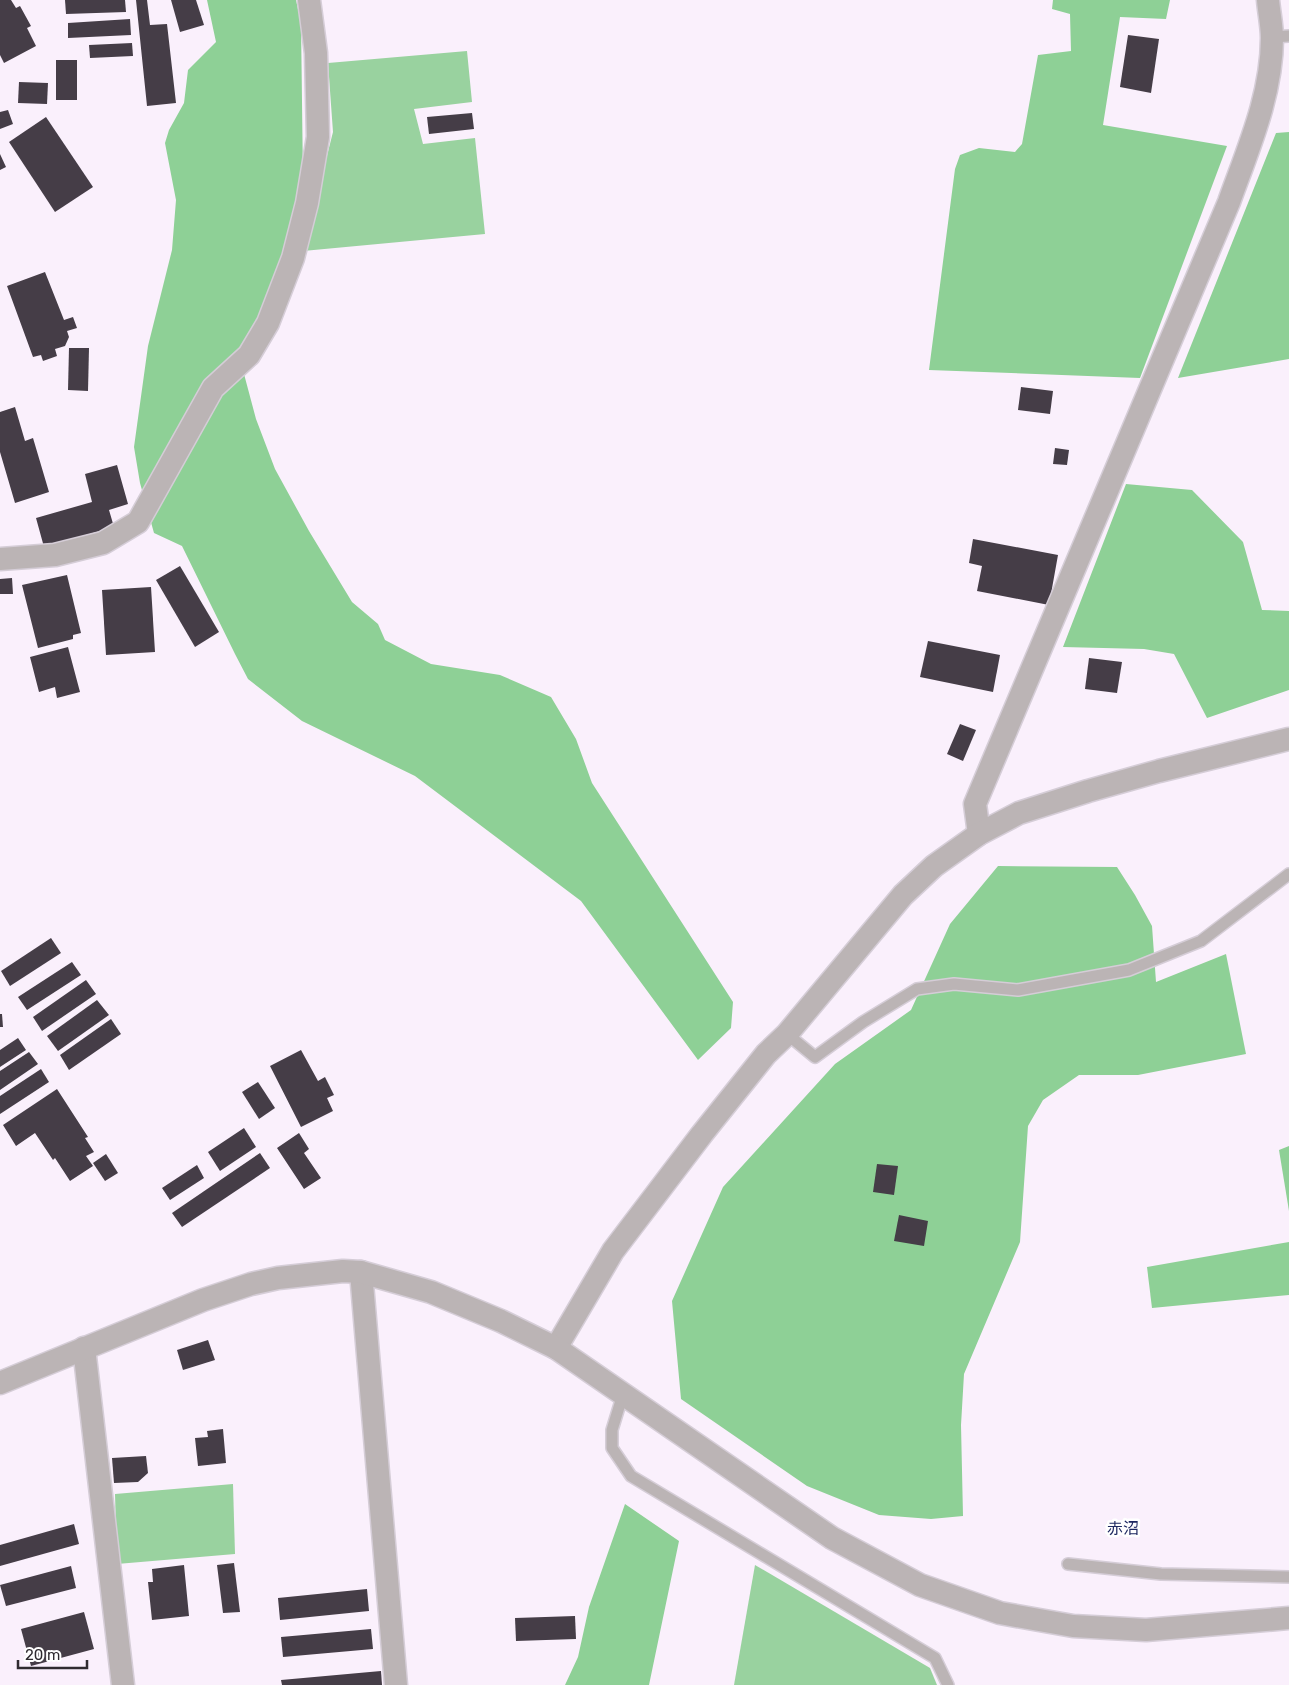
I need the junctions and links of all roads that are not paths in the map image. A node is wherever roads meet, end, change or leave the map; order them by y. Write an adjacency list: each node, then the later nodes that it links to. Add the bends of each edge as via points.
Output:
1 (309, 0): 4 (street, via 316,53 318,137 294,258 268,323 249,355 213,388 138,522 103,543 55,554)
2 (1268, 0): 3 (street)
3 (1281, 37): 6 (street, via 1230,202 975,804)
4 (0, 559)
5 (1289, 739): 6 (street, via 1088,791 1019,813)
6 (979, 834): 8 (street, via 934,866 904,895)
7 (1289, 874): 8 (lane, via 1201,941 1129,970 1018,990 954,984 917,989 815,1057)
8 (787, 1034): 11 (street, via 766,1054 613,1251)
9 (361, 1272): 10 (street, via 287,1277 251,1284); 11 (street, via 431,1292); 18 (street)
10 (84, 1348): 12 (street); 17 (street)
11 (556, 1348): 13 (street)
12 (0, 1383)
13 (623, 1394): 16 (street, via 832,1538 920,1585 1000,1613 1073,1626 1146,1630); 19 (lane, via 612,1430 612,1448 631,1476 935,1658)
14 (1068, 1564): 15 (lane, via 1162,1574)
15 (1289, 1577)
16 (1289, 1618)
17 (123, 1685)
18 (396, 1685)
19 (948, 1685)

